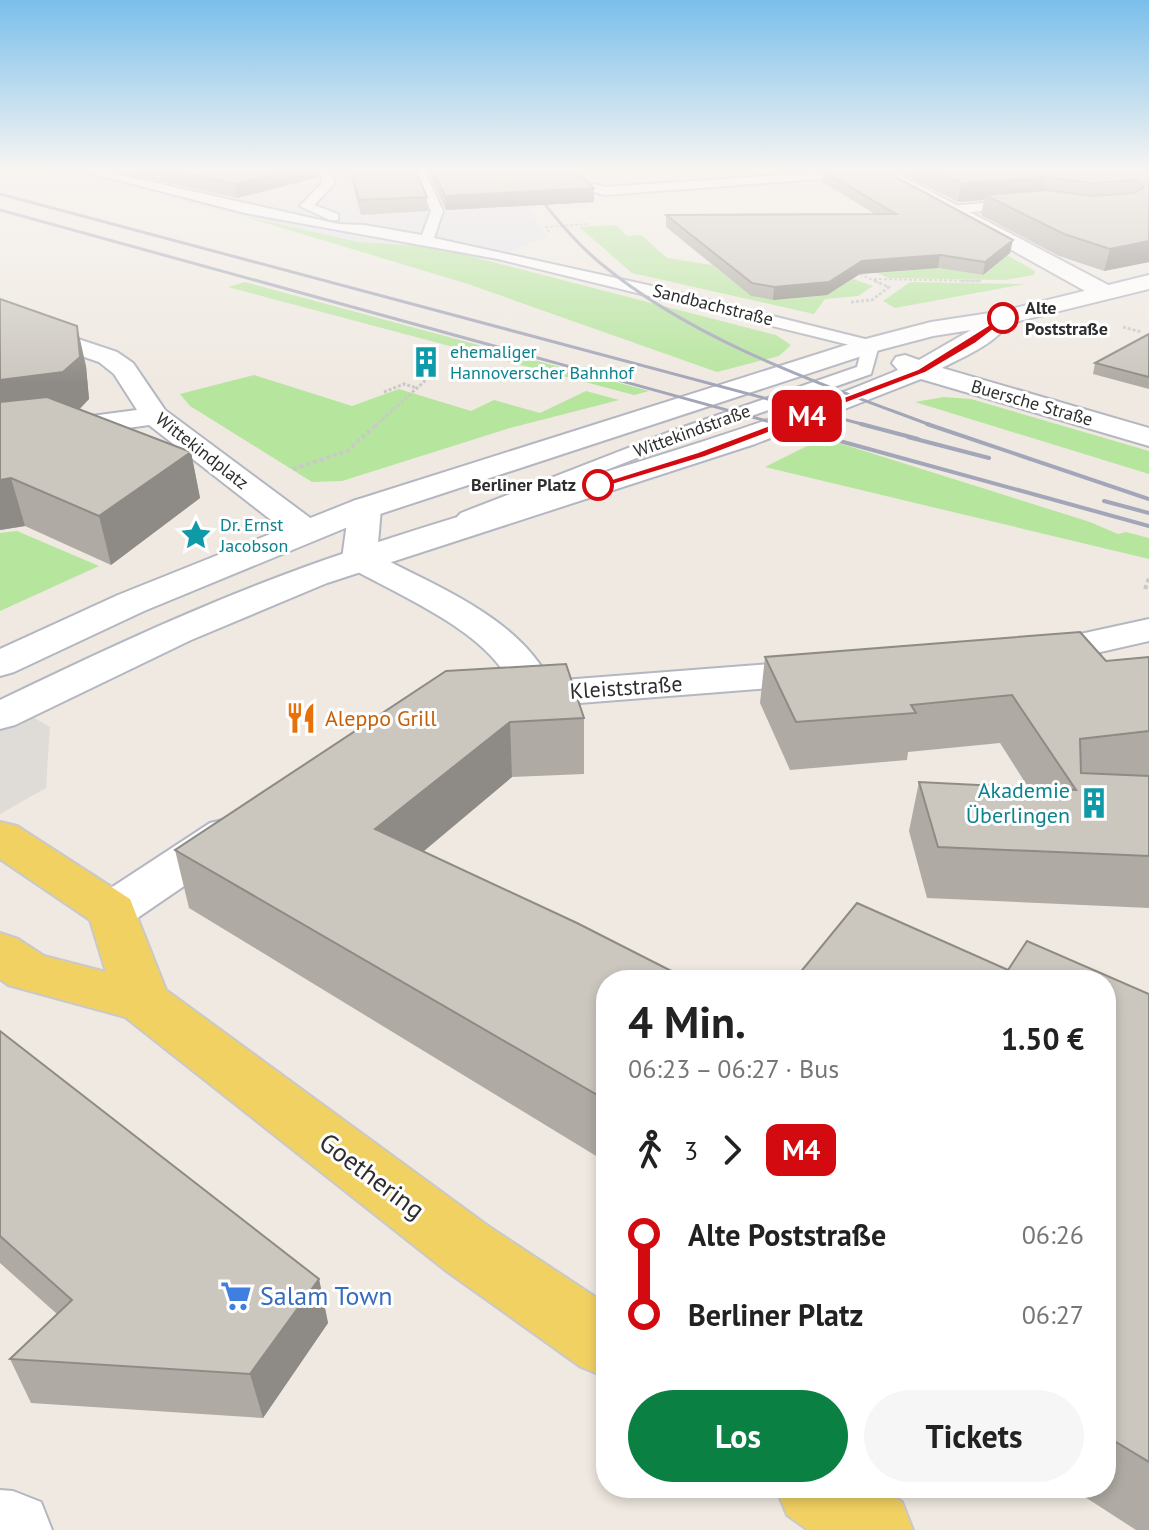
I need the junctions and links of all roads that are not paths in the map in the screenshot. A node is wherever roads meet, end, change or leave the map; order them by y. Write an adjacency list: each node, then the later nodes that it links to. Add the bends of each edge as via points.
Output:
1 (433, 241): 7 (lane, Sandbachstraße)
2 (1010, 241): 4 (main road)
3 (1149, 282): 4 (main road)
4 (1104, 292): 5 (main road)
5 (1003, 318): 7 (main road); 8 (main road)
6 (0, 320): 9 (main road, Wittekindplatz, via 108,357 124,369)
7 (871, 345): 8 (main road, Buersche Straße); 13 (main road, Wittekindstraße); 15 (lane, Wittekindstraße, via 865,370 676,436)
8 (933, 365): 10 (main road, Buersche Straße); 12 (main road, Buersche Straße); 15 (main road, Wittekindstraße, via 702,454)
9 (149, 407): 11 (main road); 14 (main road, Wittekindplatz)
10 (1149, 416)
11 (0, 437)
12 (1149, 437)
13 (365, 508): 14 (main road, Wittekindstraße); 15 (main road)
14 (305, 530): 18 (main road, Wittekindstraße)
15 (359, 559): 20 (main road, via 503,647 523,668); 22 (main road, via 226,611)
16 (1149, 630): 17 (main road)
17 (997, 659)
18 (0, 664)
19 (857, 670): 20 (main road, Kleiststraße)
20 (535, 694): 21 (main road, Kleiststraße)
21 (472, 702)
22 (0, 716)
23 (267, 809): 25 (main road)
24 (0, 837): 25 (main road)
25 (112, 911): 27 (main road)
26 (0, 952): 27 (main road, Goethering, via 27,971)
27 (143, 1002): 28 (main road, Goethering, via 468,1249)
28 (596, 1337)
29 (828, 1498): 32 (main road)
30 (0, 1529): 31 (main road)
31 (13, 1530)
32 (874, 1530)

